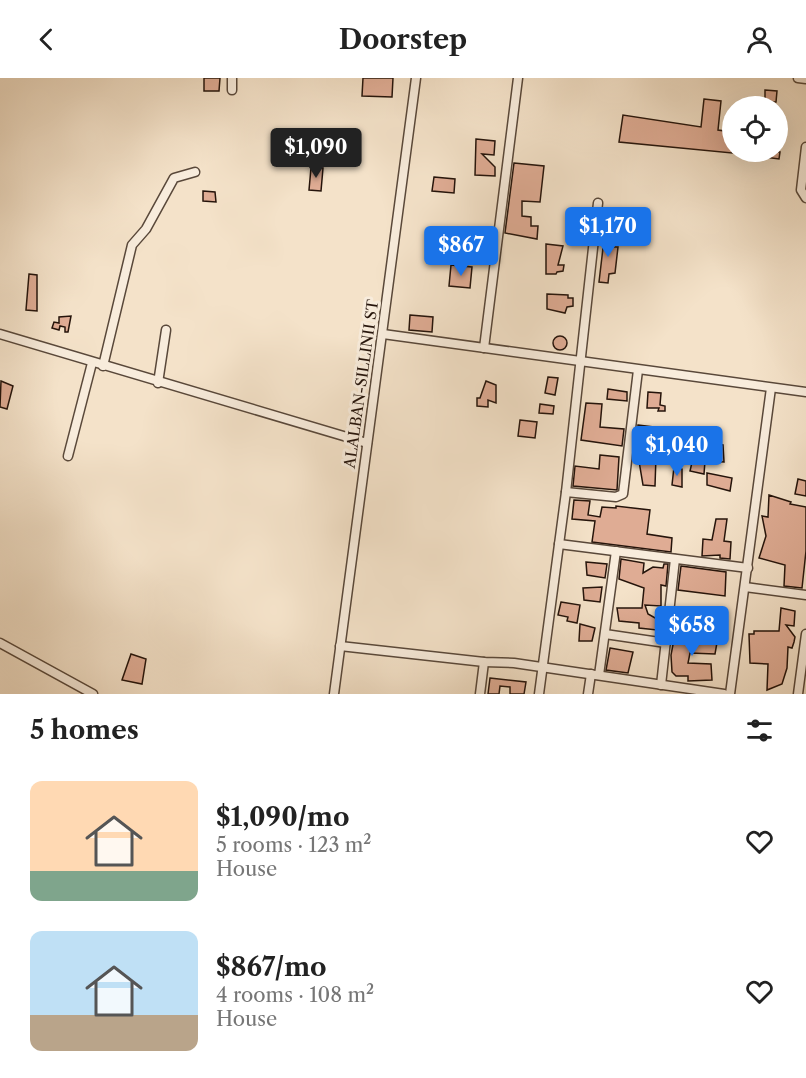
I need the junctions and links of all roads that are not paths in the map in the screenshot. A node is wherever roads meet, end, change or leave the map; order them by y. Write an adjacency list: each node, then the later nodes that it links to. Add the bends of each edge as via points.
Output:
1 (232, 78): 6 (street)
2 (416, 78): 12 (street, ALALBAN-SILLINII ST)
3 (518, 78): 14 (street)
4 (798, 78): 5 (street)
5 (806, 79)
6 (232, 90)
7 (806, 147): 9 (street, via 801,190)
8 (195, 172): 17 (street, via 174,178 146,229 132,245)
9 (806, 198)
10 (598, 203): 15 (street)
11 (166, 330): 19 (street)
12 (383, 334): 14 (street); 22 (street, ALALBAN-SILLINII ST)
13 (0, 336): 16 (street)
14 (484, 348): 15 (street)
15 (580, 362): 18 (street); 24 (street)
16 (92, 363): 17 (street); 23 (street)
17 (103, 366): 19 (street)
18 (638, 370): 20 (street); 24 (street, via 622,494 616,497)
19 (158, 383): 22 (street)
20 (771, 388): 21 (street); 28 (street)
21 (806, 392)
22 (367, 443): 35 (street, ALALBAN-SILLINII ST)
23 (68, 456)
24 (566, 492): 25 (street)
25 (559, 544): 26 (street); 37 (street)
26 (616, 552): 27 (street); 31 (street)
27 (675, 559): 28 (street); 34 (street)
28 (748, 568): 29 (street)
29 (745, 587): 30 (street); 46 (street)
30 (806, 595)
31 (605, 634): 34 (street); 38 (street)
32 (806, 634): 47 (street)
33 (0, 643): 40 (street)
34 (666, 643): 39 (street)
35 (340, 646): 36 (street); 41 (street, ALALBAN-SILLINII ST)
36 (484, 662): 37 (street); 42 (street)
37 (543, 667): 38 (street); 43 (street)
38 (595, 675): 39 (street); 44 (street)
39 (662, 685): 45 (street)
40 (93, 694)
41 (334, 694)
42 (480, 694)
43 (539, 694)
44 (588, 694)
45 (724, 694)
46 (730, 694)
47 (798, 694)

